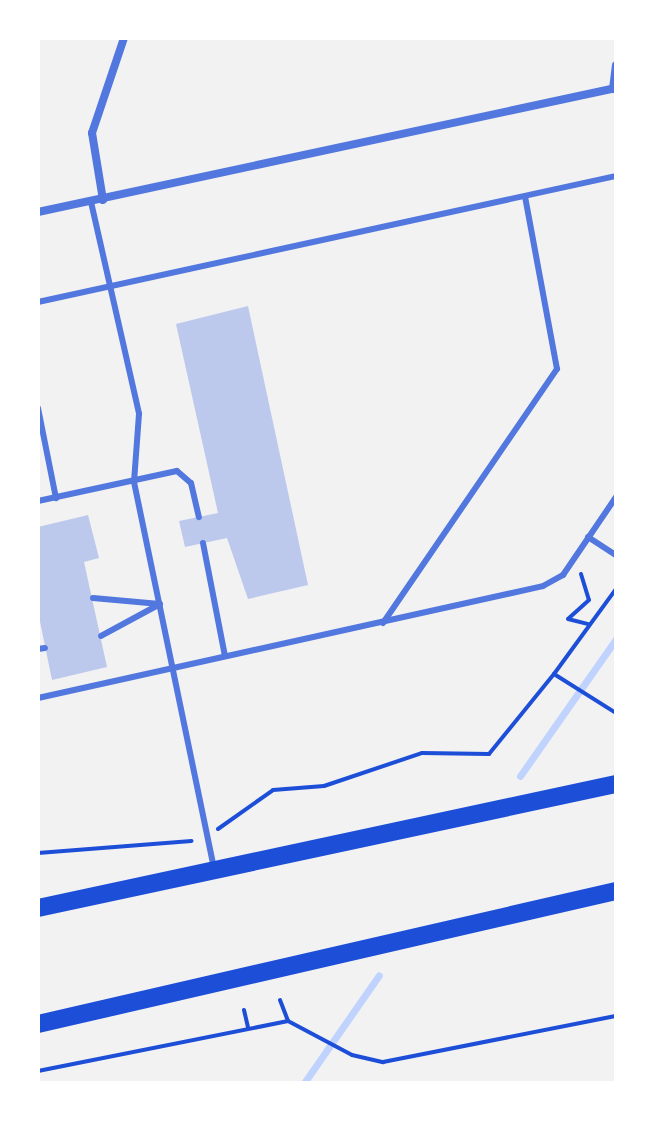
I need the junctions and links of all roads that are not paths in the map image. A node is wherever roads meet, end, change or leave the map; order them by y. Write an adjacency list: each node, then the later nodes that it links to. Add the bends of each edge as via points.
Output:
1 (124, 38): 6 (street, via 92,133)
2 (616, 65): 3 (street)
3 (614, 88): 6 (street)
4 (616, 176): 5 (lane)
5 (525, 197): 9 (lane); 22 (lane, via 557,369)
6 (103, 200): 7 (street)
7 (91, 202): 8 (street); 9 (lane)
8 (38, 212)
9 (112, 287): 10 (lane); 12 (lane, via 139,414)
10 (38, 302)
11 (38, 408): 14 (lane)
12 (134, 482): 14 (lane); 16 (lane, via 177,471 191,483); 21 (lane)
13 (616, 497): 17 (lane)
14 (56, 498): 15 (lane)
15 (38, 501)
16 (199, 517)
17 (588, 537): 19 (lane); 22 (lane, via 569,565 543,586)
18 (203, 543): 24 (lane)
19 (616, 555)
20 (93, 598): 21 (lane)
21 (160, 604): 23 (lane); 25 (lane)
22 (383, 623): 24 (lane)
23 (101, 636)
24 (225, 656): 25 (lane)
25 (173, 667): 26 (lane); 28 (lane)
26 (38, 698)
27 (616, 784): 28 (main road)
28 (214, 870): 30 (main road)
29 (616, 891): 31 (main road)
30 (38, 908)
31 (38, 1024)

